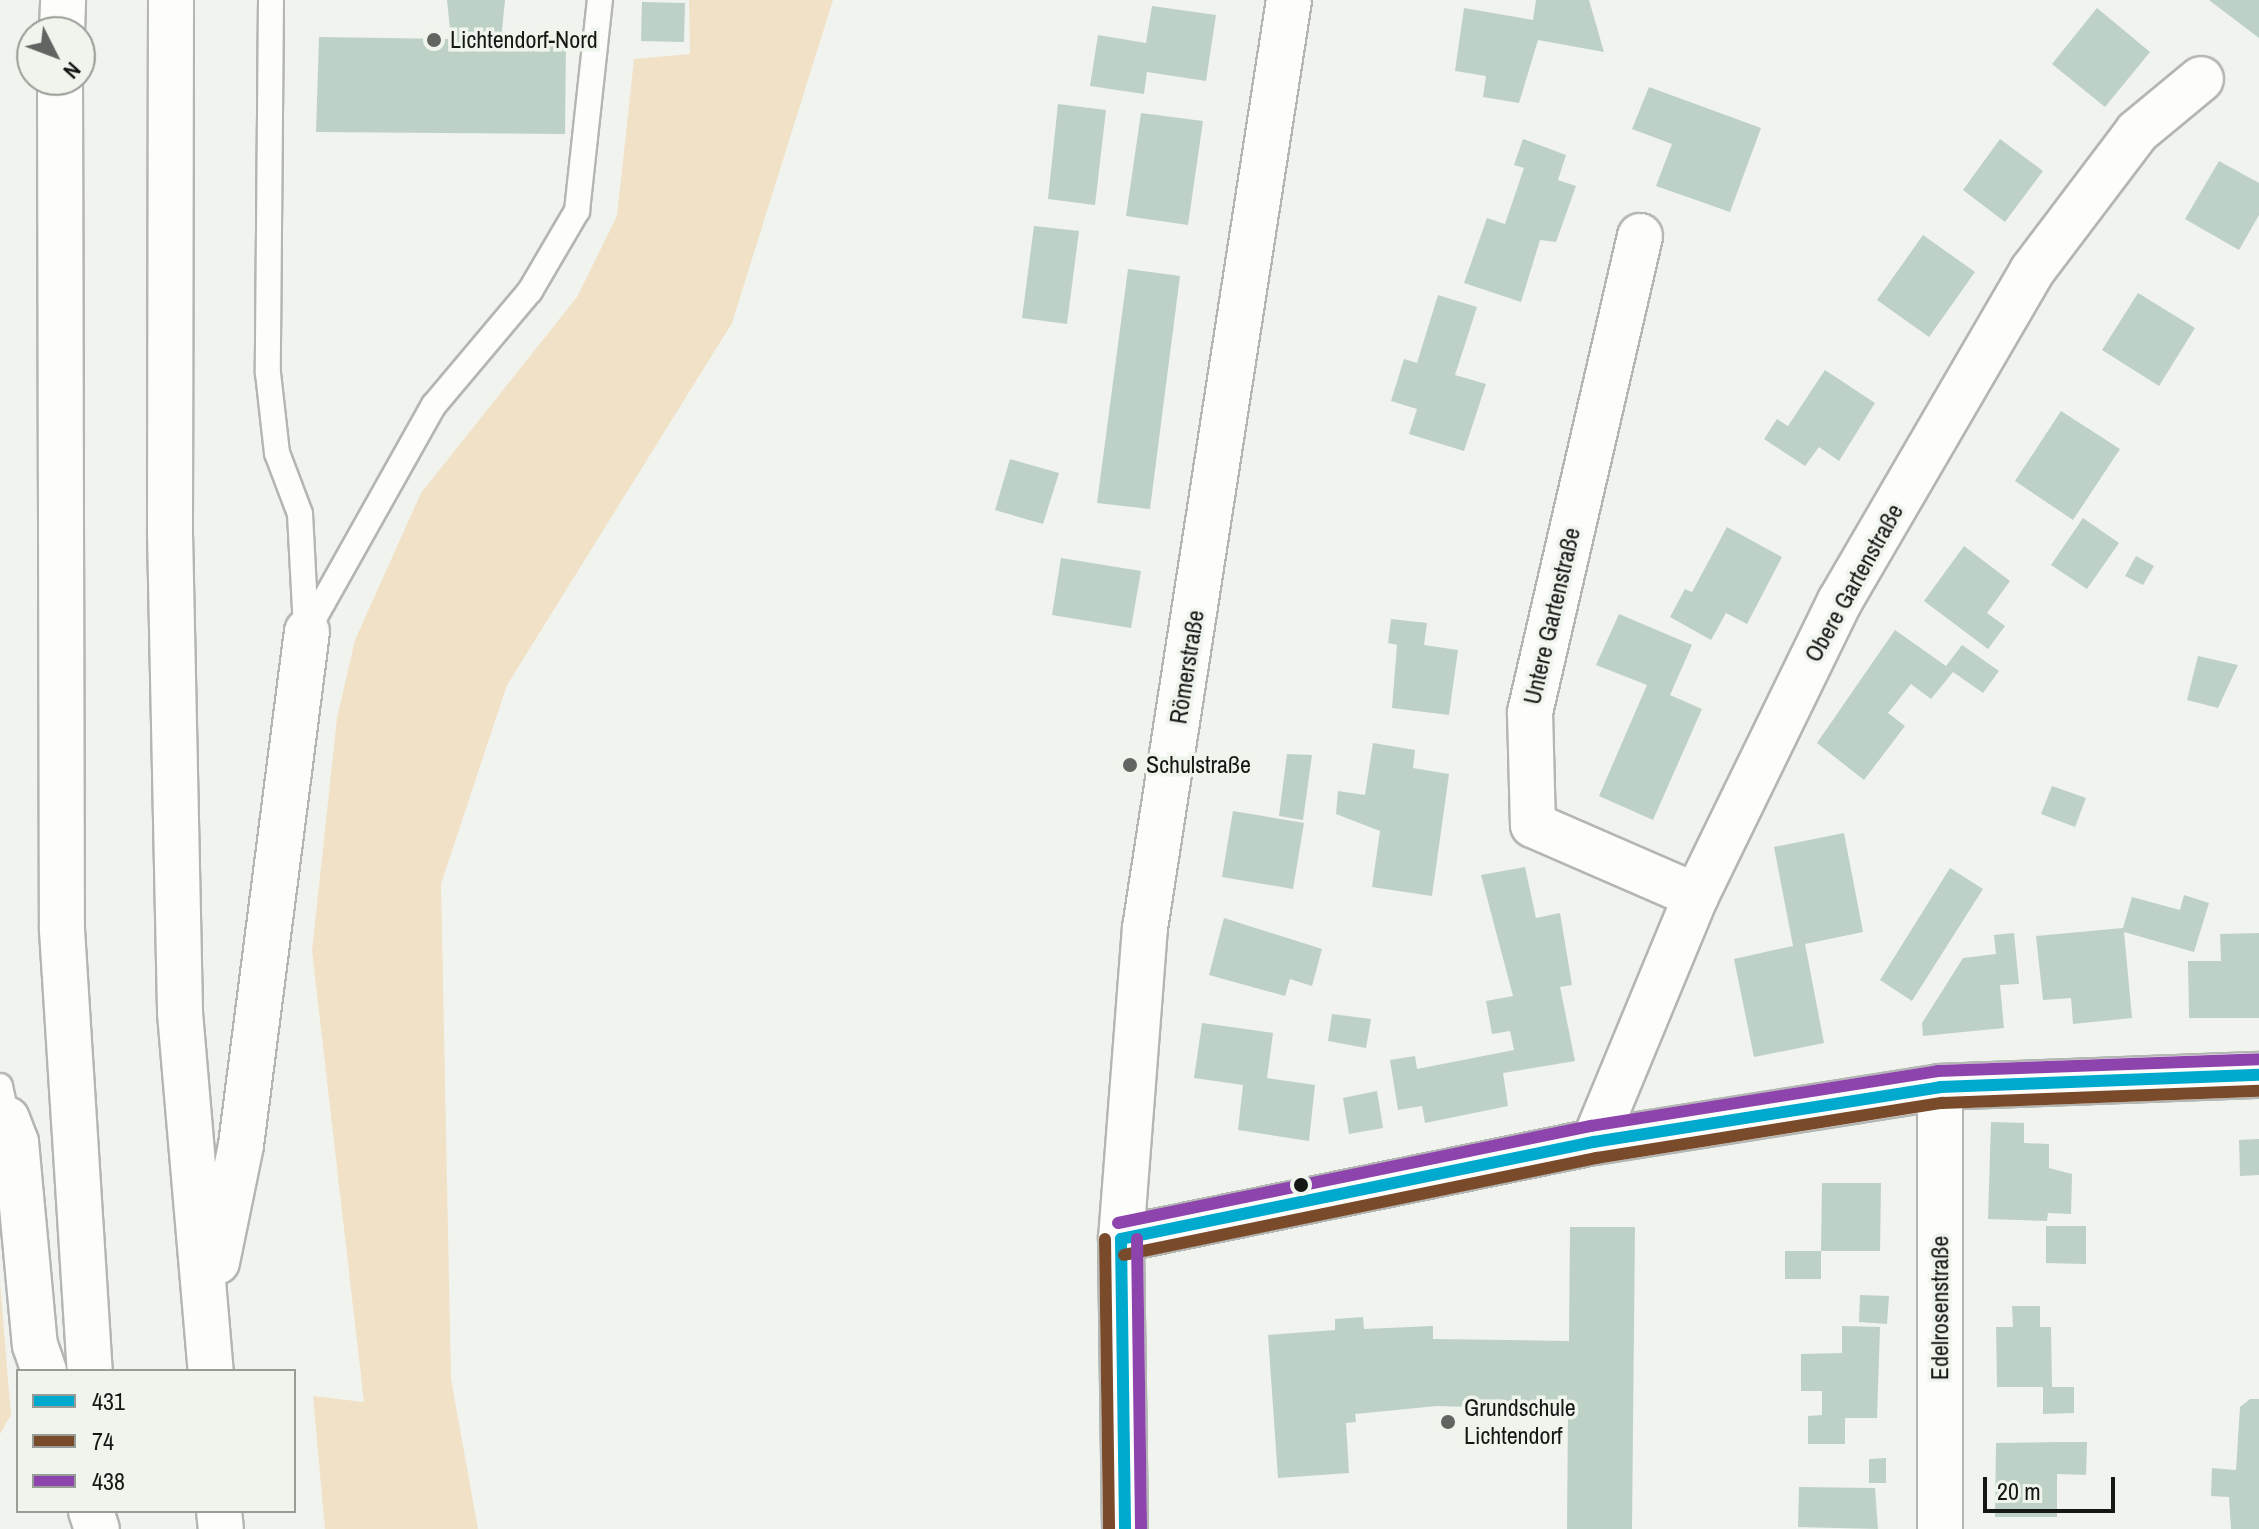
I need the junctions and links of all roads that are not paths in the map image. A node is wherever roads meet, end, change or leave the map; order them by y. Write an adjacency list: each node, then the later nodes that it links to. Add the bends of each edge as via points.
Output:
1 (171, 0): 15 (main road, via 170,533 180,1013)
2 (271, 0): 8 (lane, via 268,373 277,453 300,514)
3 (600, 0): 8 (lane, via 577,211 530,291 434,405)
4 (1289, 0): 14 (main road, Römerstraße, via 1257,244 1151,878)
5 (2201, 79): 9 (main road, Obere Gartenstraße, via 2137,132 2032,271 1840,601)
6 (60, 96): 17 (main road, via 62,930)
7 (1640, 236): 9 (main road, Untere Gartenstraße, via 1530,712 1533,825)
8 (307, 631): 15 (main road, via 241,1145)
9 (1696, 896): 13 (main road, Obere Gartenstraße)
10 (2259, 1075): 11 (main road, via 2153,1073)
11 (1940, 1087): 13 (main road); 20 (main road, Edelrosenstraße)
12 (2, 1105): 16 (main road, via 16,1142 35,1345)
13 (1594, 1142): 14 (main road)
14 (1121, 1239): 19 (main road, Römerstraße)
15 (207, 1311): 18 (main road)
16 (43, 1369)
17 (90, 1369)
18 (211, 1369)
19 (1125, 1529)
20 (1940, 1529)

